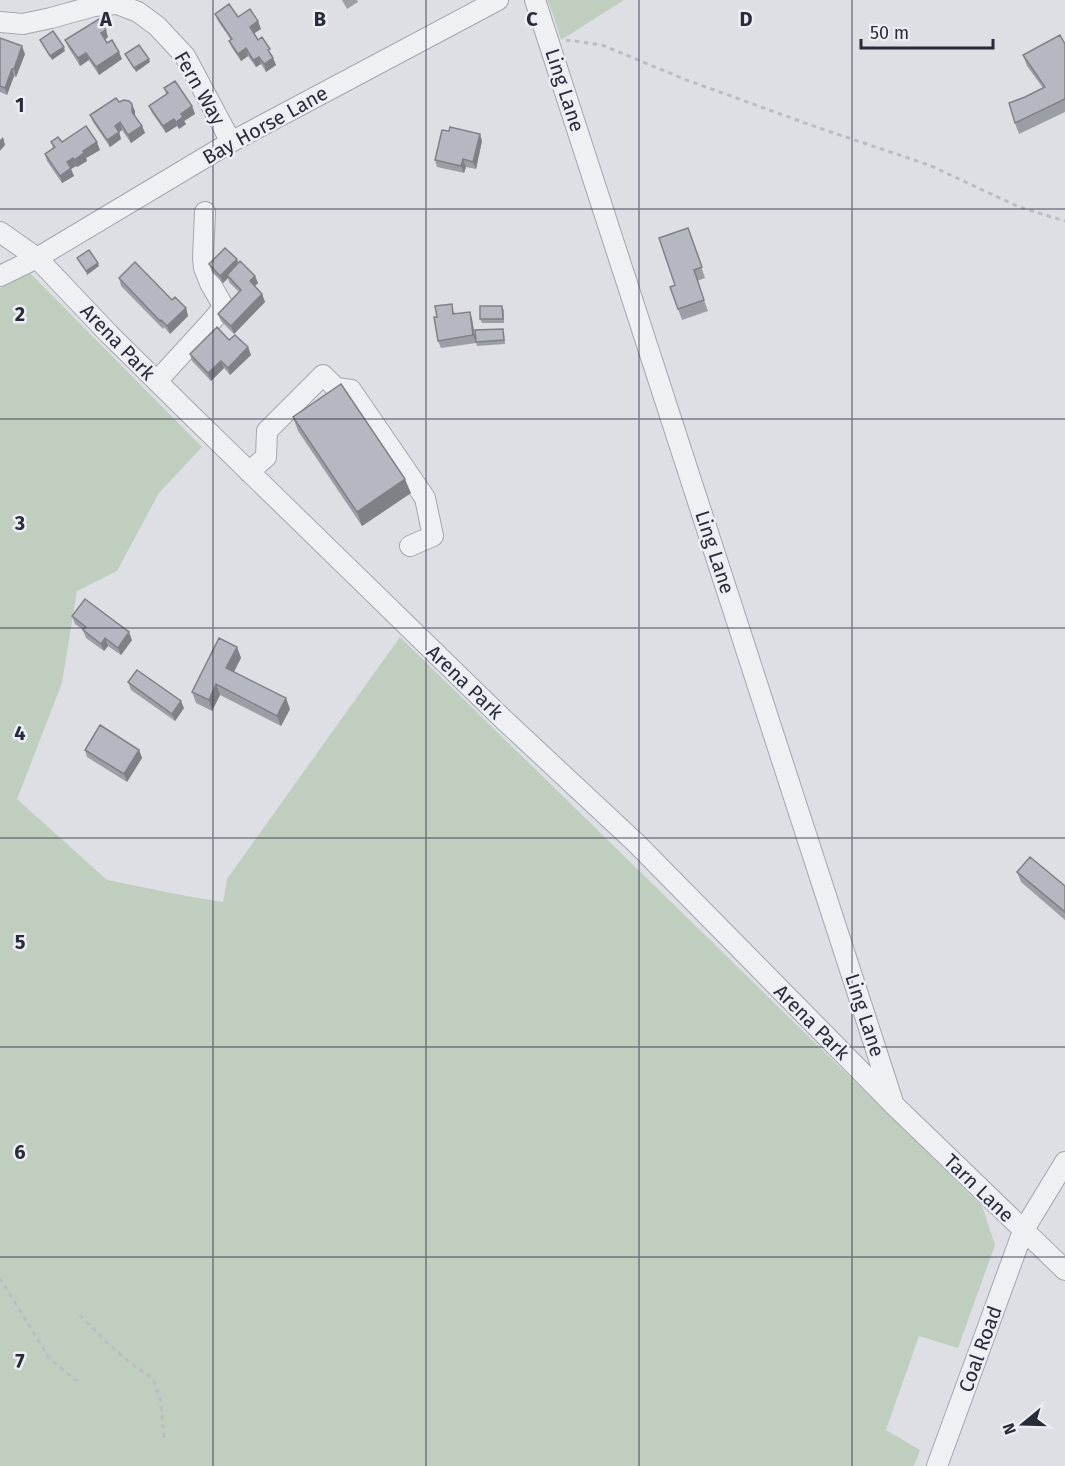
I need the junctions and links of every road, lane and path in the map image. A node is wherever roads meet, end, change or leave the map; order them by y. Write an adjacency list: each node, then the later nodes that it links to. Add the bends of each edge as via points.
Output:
1 (498, 0): 6 (street, Bay Horse Lane)
2 (535, 0): 5 (street, Ling Lane)
3 (117, 2): 4 (street, Fern Way, via 23,24); 6 (street, Fern Way, via 158,26 185,56)
4 (0, 22)
5 (548, 38): 8 (path, via 602,45 684,79 929,165 1019,207); 15 (street, Ling Lane)
6 (231, 142): 10 (street, Bay Horse Lane)
7 (205, 212): 12 (street, via 204,268 222,309)
8 (1065, 221)
9 (0, 232): 10 (street, Arena Park)
10 (37, 258): 11 (street, Bay Horse Lane); 12 (street, Arena Park)
11 (0, 276)
12 (157, 381): 13 (street, Arena Park)
13 (249, 472): 14 (street, via 266,457 267,431 323,375 336,388 351,390 425,498 433,536); 15 (street, Arena Park, via 636,843)
14 (410, 546)
15 (894, 1105): 17 (street, Tarn Lane)
16 (1065, 1162): 17 (street, Coal Road)
17 (1023, 1231): 18 (street, Tarn Lane); 23 (street, Coal Road)
18 (1065, 1270)
19 (0, 1278): 21 (path, via 49,1358)
20 (80, 1314): 22 (path, via 104,1340 153,1379 161,1402)
21 (78, 1382)
22 (164, 1438)
23 (937, 1466)

